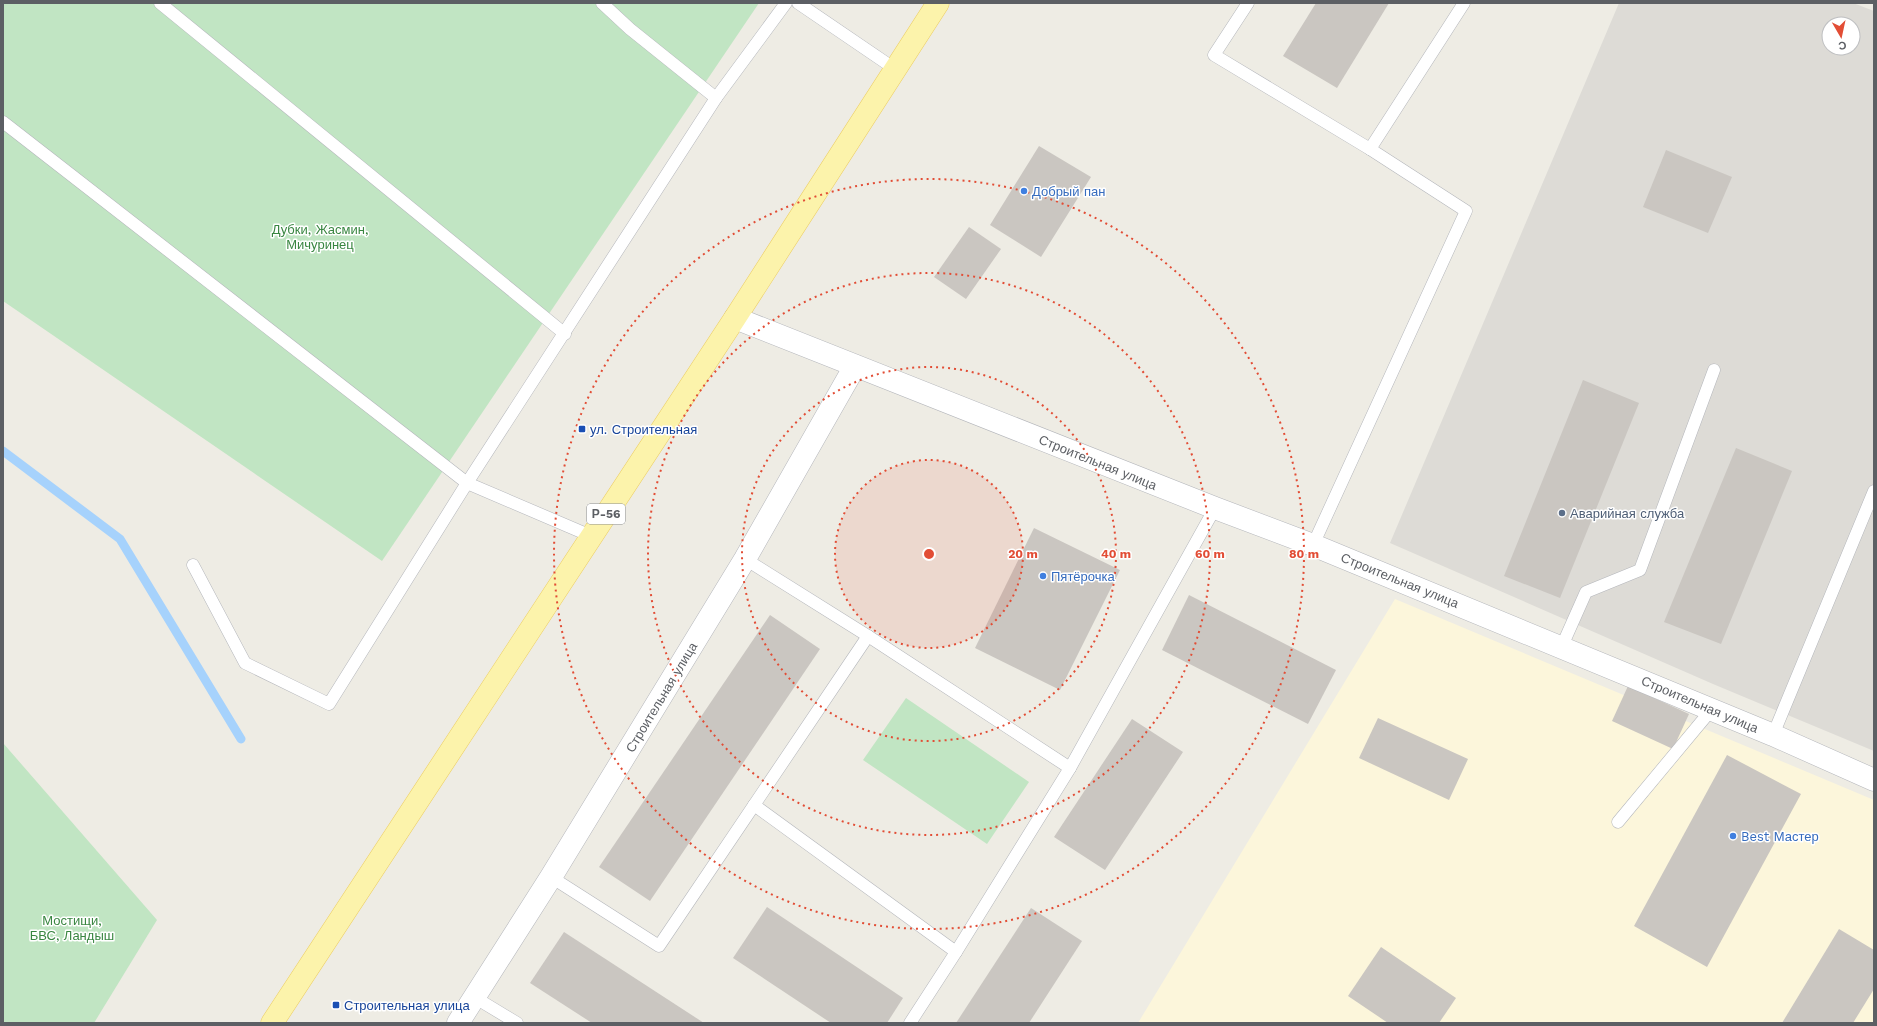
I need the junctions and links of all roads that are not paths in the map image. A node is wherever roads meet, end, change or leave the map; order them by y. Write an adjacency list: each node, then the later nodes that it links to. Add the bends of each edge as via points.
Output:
1 (160, 3): 13 (lane)
2 (602, 3): 9 (lane, via 630,29)
3 (786, 3): 9 (lane)
4 (798, 3): 8 (lane)
5 (938, 3): 8 (main road, Р-56)
6 (1248, 3): 11 (lane, via 1214,55)
7 (1464, 3): 11 (lane)
8 (896, 70): 12 (main road, Р-56)
9 (716, 98): 13 (lane)
10 (3, 122): 16 (lane)
11 (1370, 149): 20 (lane, via 1466,211)
12 (735, 318): 14 (street, Строительная улица); 19 (main road, Р-56)
13 (565, 334): 16 (lane)
14 (854, 366): 18 (street, Строительная улица); 21 (street, Строительная улица)
15 (1714, 370): 24 (lane, via 1640,570 1586,592)
16 (467, 483): 19 (lane); 22 (lane, via 329,704 245,663)
17 (1874, 491): 26 (lane)
18 (1215, 508): 20 (street, Строительная улица); 27 (lane)
19 (591, 536): 34 (main road, Р-56)
20 (1313, 545): 24 (street, Строительная улица)
21 (745, 559): 23 (lane); 31 (street, Строительная улица)
22 (193, 565)
23 (868, 636): 27 (lane); 29 (lane)
24 (1562, 646): 25 (street, Строительная улица)
25 (1712, 709): 26 (street, Строительная улица); 30 (lane)
26 (1773, 735): 28 (street, Строительная улица)
27 (1070, 768): 32 (lane)
28 (1873, 777)
29 (754, 805): 31 (lane, via 658,946); 32 (lane)
30 (1618, 822)
31 (551, 877): 33 (street, Строительная улица)
32 (956, 952): 37 (lane)
33 (474, 997): 35 (street, Строительная улица); 36 (lane)
34 (272, 1023)
35 (458, 1023)
36 (517, 1023)
37 (910, 1023)

